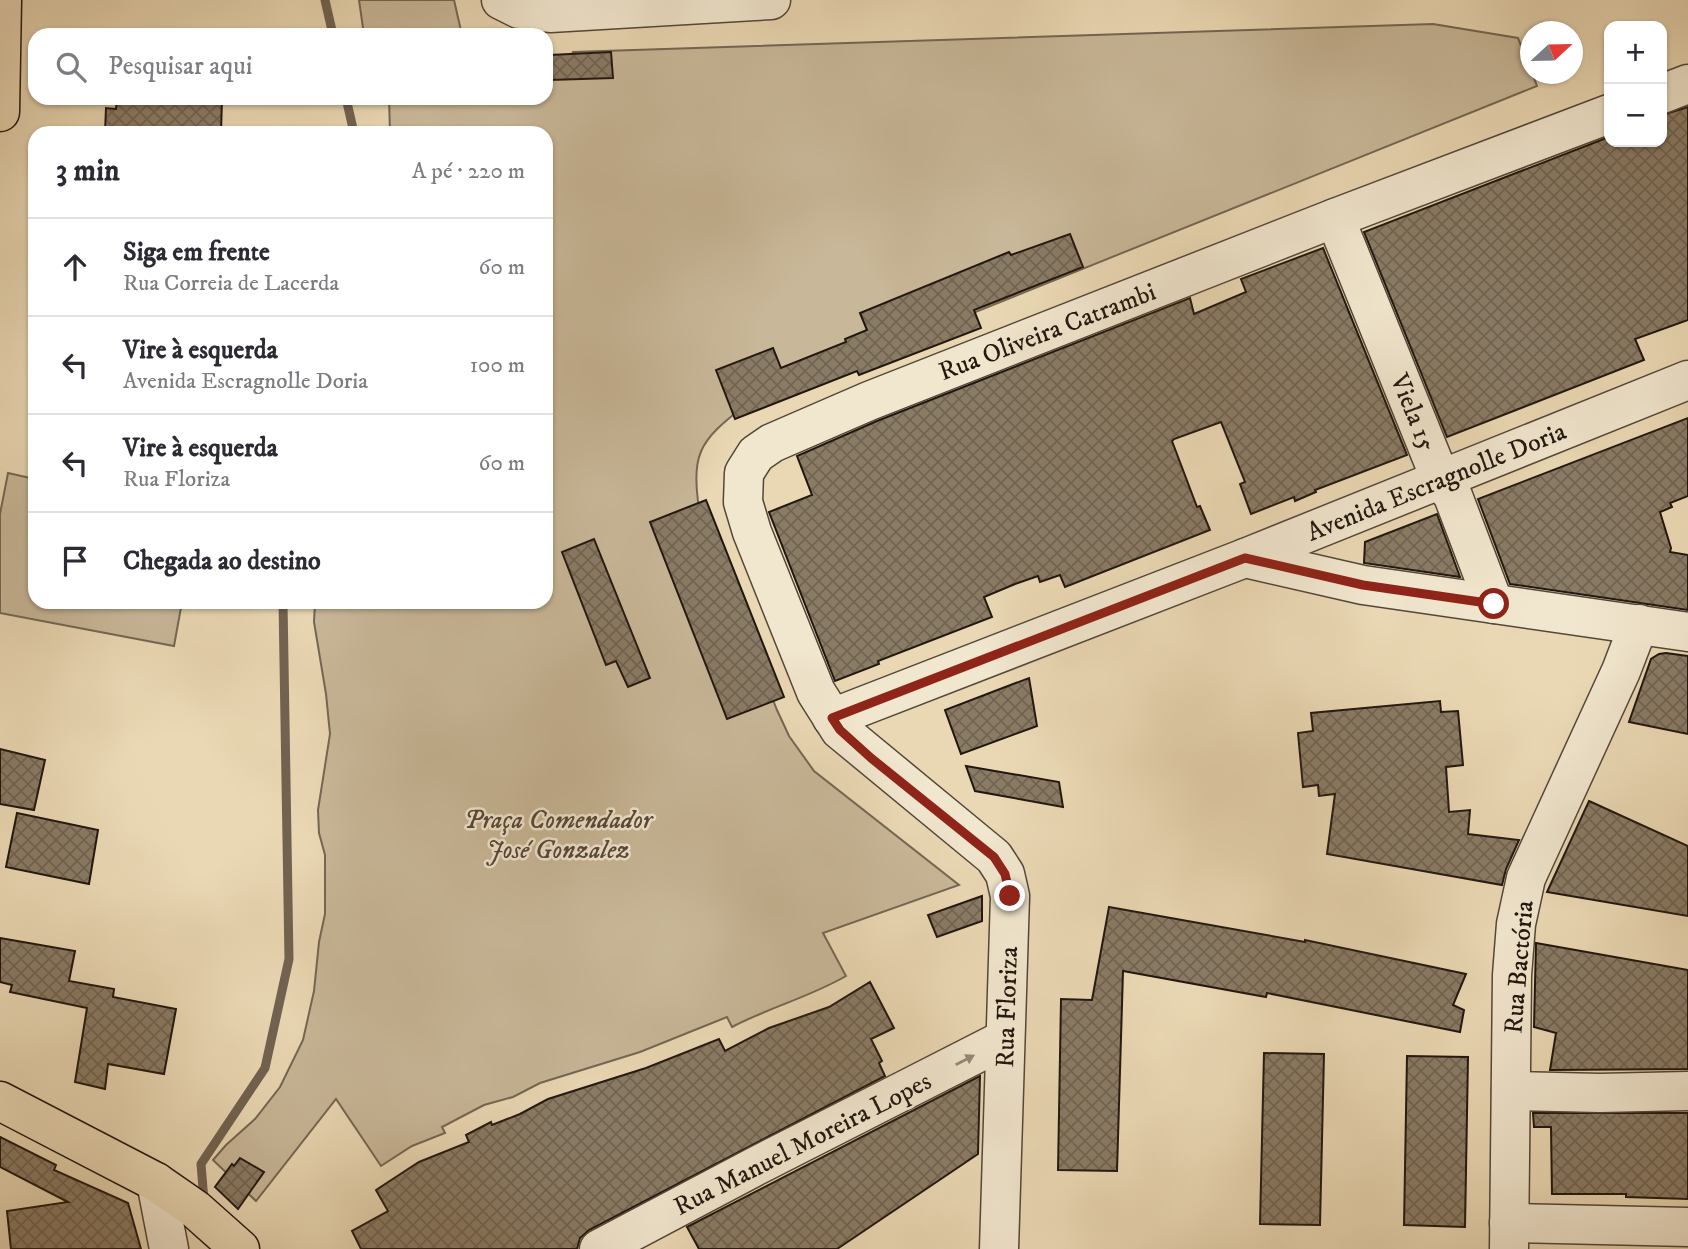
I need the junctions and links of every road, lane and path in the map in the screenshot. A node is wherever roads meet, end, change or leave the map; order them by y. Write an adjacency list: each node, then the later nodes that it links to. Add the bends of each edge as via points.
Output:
1 (2, 0): 7 (main road)
2 (501, 0): 4 (street, via 519,9 550,13)
3 (771, 0): 4 (street)
4 (630, 4)
5 (1688, 85): 6 (street)
6 (1667, 92)
7 (0, 112)
8 (1604, 116): 9 (street, Rua Oliveira Catrambi)
9 (1335, 218): 11 (street, Viela 15); 16 (street, Rua Oliveira Catrambi, via 869,401 756,454 744,473 743,502 816,692)
10 (1688, 380): 11 (street, Avenida Escragnolle Doria)
11 (1440, 478): 12 (street, Avenida Escragnolle Doria); 13 (street, Viela 15, via 1453,496)
12 (1245, 558): 13 (street, via 1363,585); 16 (street, Avenida Escragnolle Doria)
13 (1494, 604): 14 (street)
14 (1639, 624): 15 (street); 18 (street, Rua Bactória, via 1526,878 1512,975)
15 (1688, 632)
16 (832, 718): 17 (street, Rua Floriza, via 871,758 994,857 1005,874 1010,896)
17 (1005, 1039): 26 (street, Rua Manuel Moreira Lopes, one-way to 17); 27 (street, Rua Floriza)
18 (1511, 1091): 19 (street); 23 (street, Rua Bactória)
19 (1688, 1091)
20 (0, 1101): 21 (main road)
21 (156, 1182): 24 (main road); 25 (street)
22 (1688, 1227): 23 (street)
23 (1509, 1236)
24 (238, 1247)
25 (169, 1249)
26 (599, 1249)
27 (999, 1249)

